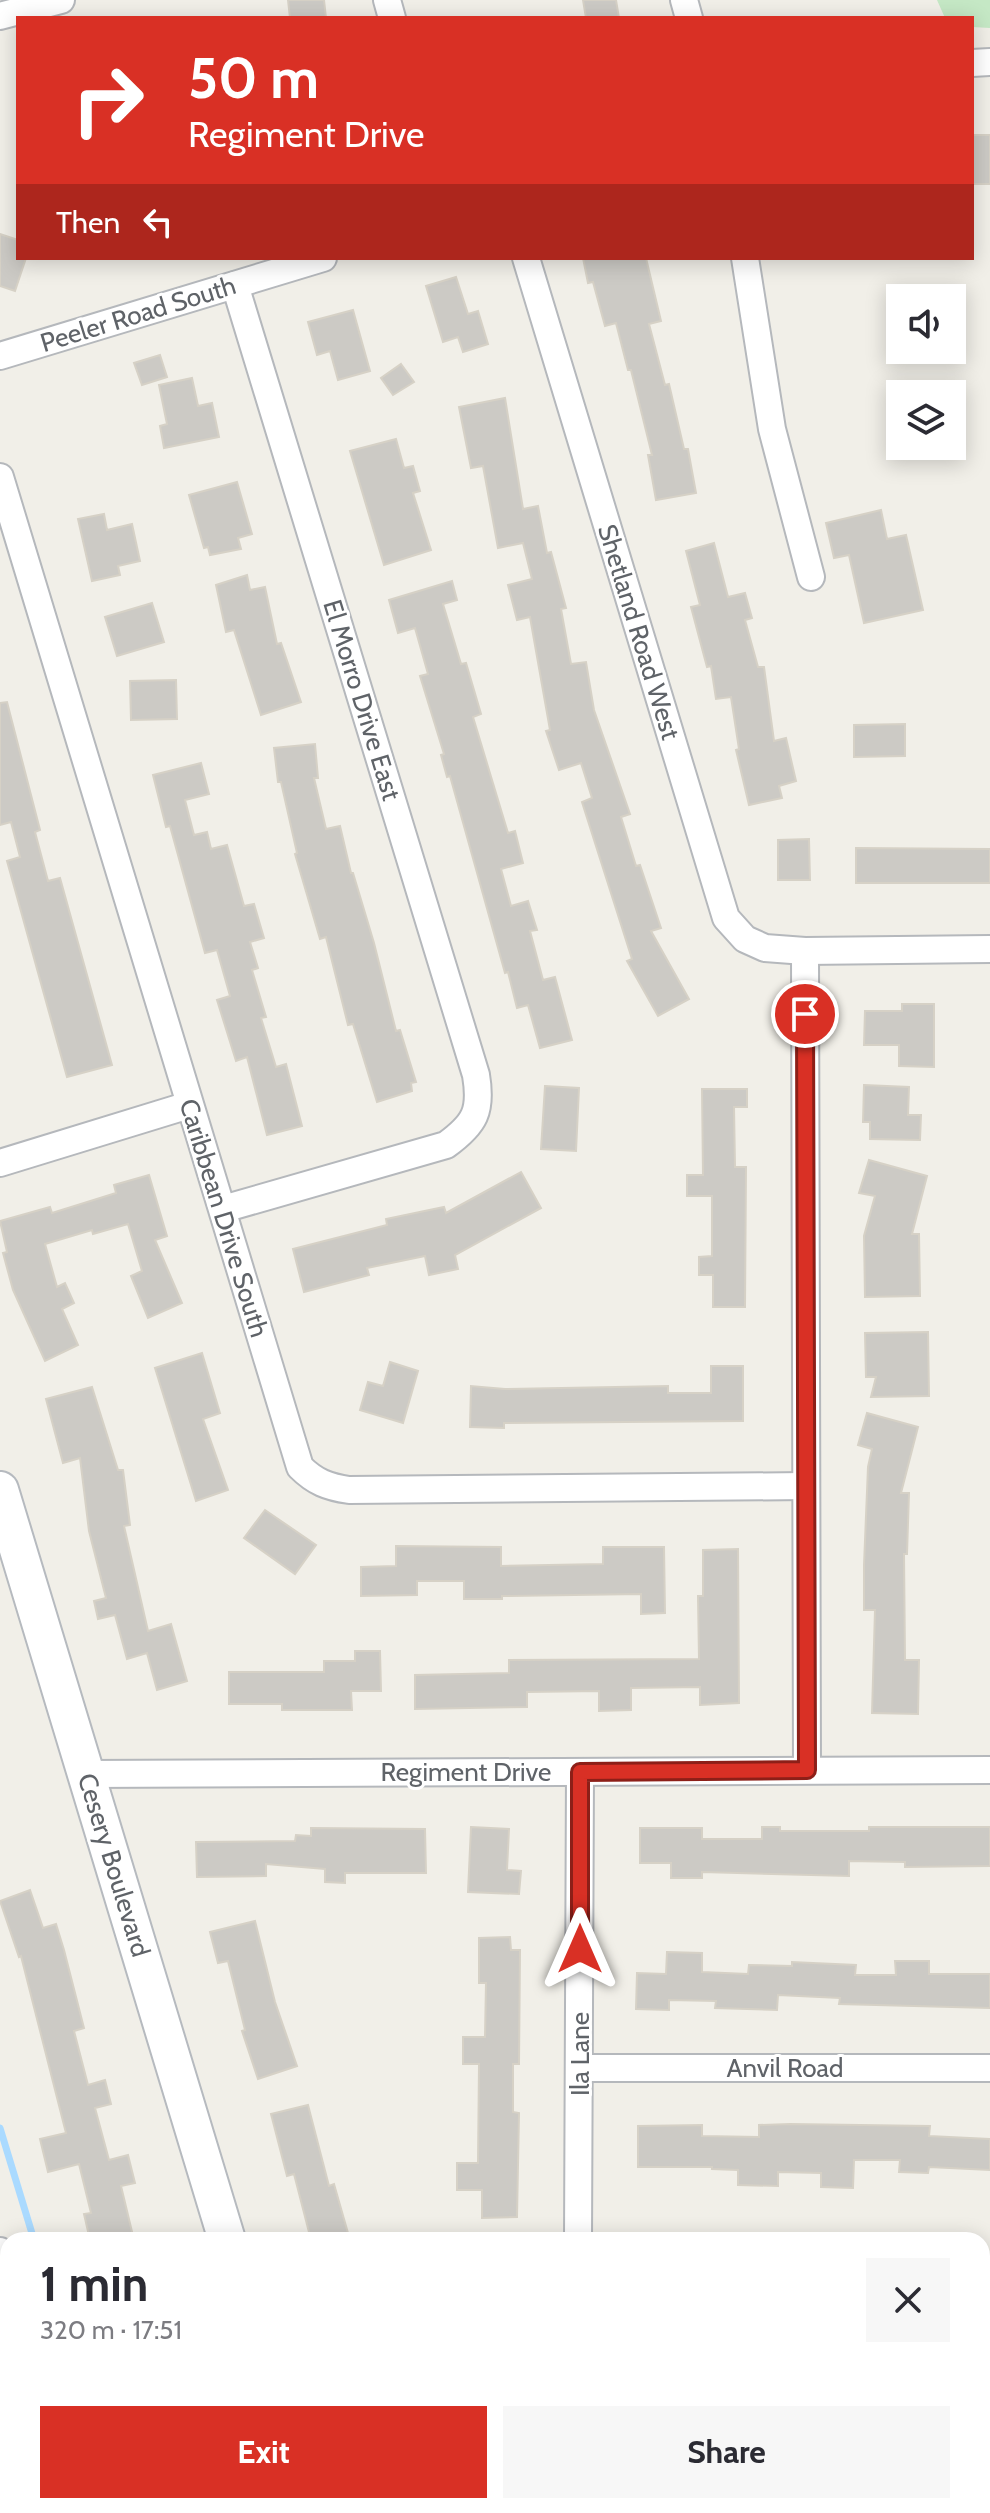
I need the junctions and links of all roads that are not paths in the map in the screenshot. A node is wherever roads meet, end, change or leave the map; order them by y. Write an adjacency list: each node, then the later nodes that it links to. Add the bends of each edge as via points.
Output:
1 (61, 0): 2 (street)
2 (0, 16)
3 (316, 260): 6 (street, Peeler Road South)
4 (527, 260): 11 (street, Shetland Road West, via 726,918 745,939 765,948)
5 (745, 260): 9 (street, via 772,429)
6 (235, 285): 7 (street, Peeler Road South); 14 (street, El Morro Drive East, via 480,1097 465,1132 446,1145)
7 (0, 356)
8 (0, 477): 12 (street, Caribbean Drive South)
9 (811, 577)
10 (990, 949): 11 (street, Shetland Road West)
11 (805, 951): 15 (street)
12 (189, 1105): 13 (street); 14 (street, Caribbean Drive South)
13 (0, 1163)
14 (223, 1209): 15 (street, Caribbean Drive South, via 293,1450 313,1480 349,1490)
15 (806, 1486): 17 (street)
16 (0, 1490): 20 (main road, Cesery Boulevard)
17 (807, 1770): 18 (street, Regiment Drive); 19 (street, Regiment Drive)
18 (990, 1770)
19 (580, 1772): 20 (street, Regiment Drive); 21 (street, Ila Lane)
20 (86, 1774): 23 (main road, Cesery Boulevard)
21 (580, 2068): 22 (street, Anvil Road); 24 (street, Ila Lane)
22 (990, 2068)
23 (225, 2232)
24 (578, 2232)

